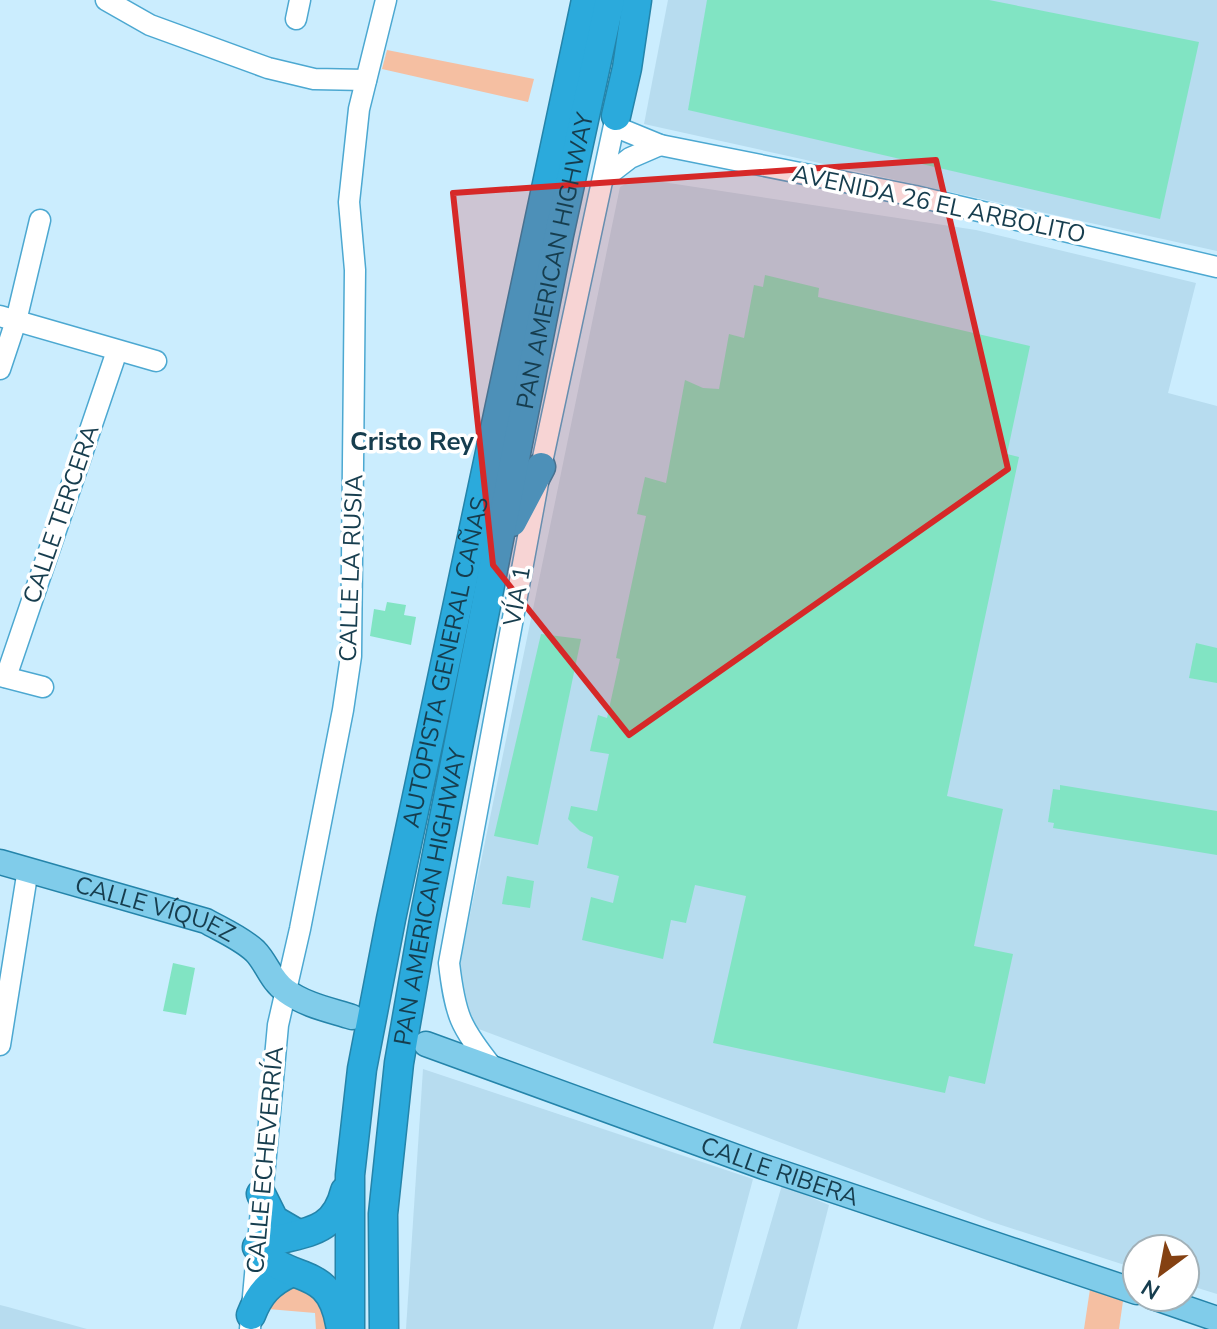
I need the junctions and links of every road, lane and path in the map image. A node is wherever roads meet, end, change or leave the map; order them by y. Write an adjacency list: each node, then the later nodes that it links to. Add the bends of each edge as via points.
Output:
1 (106, 0): 6 (street, via 150,25 268,68 314,79)
2 (386, 0): 6 (street, CALLE LA RUSIA)
3 (586, 0): 27 (highway, AUTOPISTA GENERAL CAÑAS, via 391,919 362,1069)
4 (610, 0): 17 (highway, PAN AMERICAN HIGHWAY)
5 (637, 0): 7 (highway)
6 (366, 80): 22 (street, CALLE LA RUSIA, via 349,202 355,296 351,656)
7 (616, 116): 8 (street, AVENIDA 26 EL ARBOLITO, via 621,129); 9 (street, VÍA 1)
8 (660, 145): 9 (street, via 630,158); 11 (street, AVENIDA 26 EL ARBOLITO)
9 (604, 178): 16 (street, VÍA 1)
10 (40, 220): 12 (street)
11 (1212, 264)
12 (8, 319): 13 (street); 15 (street)
13 (117, 351): 14 (street); 18 (street, CALLE TERCERA)
14 (156, 361)
15 (0, 369)
16 (541, 467): 17 (highway); 26 (street, VÍA 1, via 449,963 454,1006 468,1036)
17 (498, 547): 36 (highway, PAN AMERICAN HIGHWAY, via 399,1063 383,1214)
18 (3, 676): 19 (street)
19 (43, 687)
20 (0, 862): 21 (main road, CALLE VÍQUEZ)
21 (28, 869): 22 (main road, CALLE VÍQUEZ, via 206,921 255,951); 25 (street)
22 (285, 991): 23 (main road); 28 (street, CALLE ECHEVERRÍA)
23 (352, 1017)
24 (426, 1044): 26 (main road, CALLE RIBERA)
25 (0, 1045)
26 (493, 1068): 32 (main road, CALLE RIBERA, via 764,1167)
27 (350, 1175): 29 (highway, via 337,1214 314,1232); 35 (highway, AUTOPISTA GENERAL CAÑAS)
28 (261, 1194): 29 (highway, via 274,1220); 30 (street, CALLE ECHEVERRÍA)
29 (298, 1234): 30 (highway)
30 (257, 1247): 31 (highway); 33 (street, CALLE ECHEVERRÍA)
31 (290, 1273): 33 (highway, via 264,1290); 34 (highway, via 327,1288)
32 (1121, 1287)
33 (250, 1322)
34 (340, 1329)
35 (350, 1329)
36 (384, 1329)

